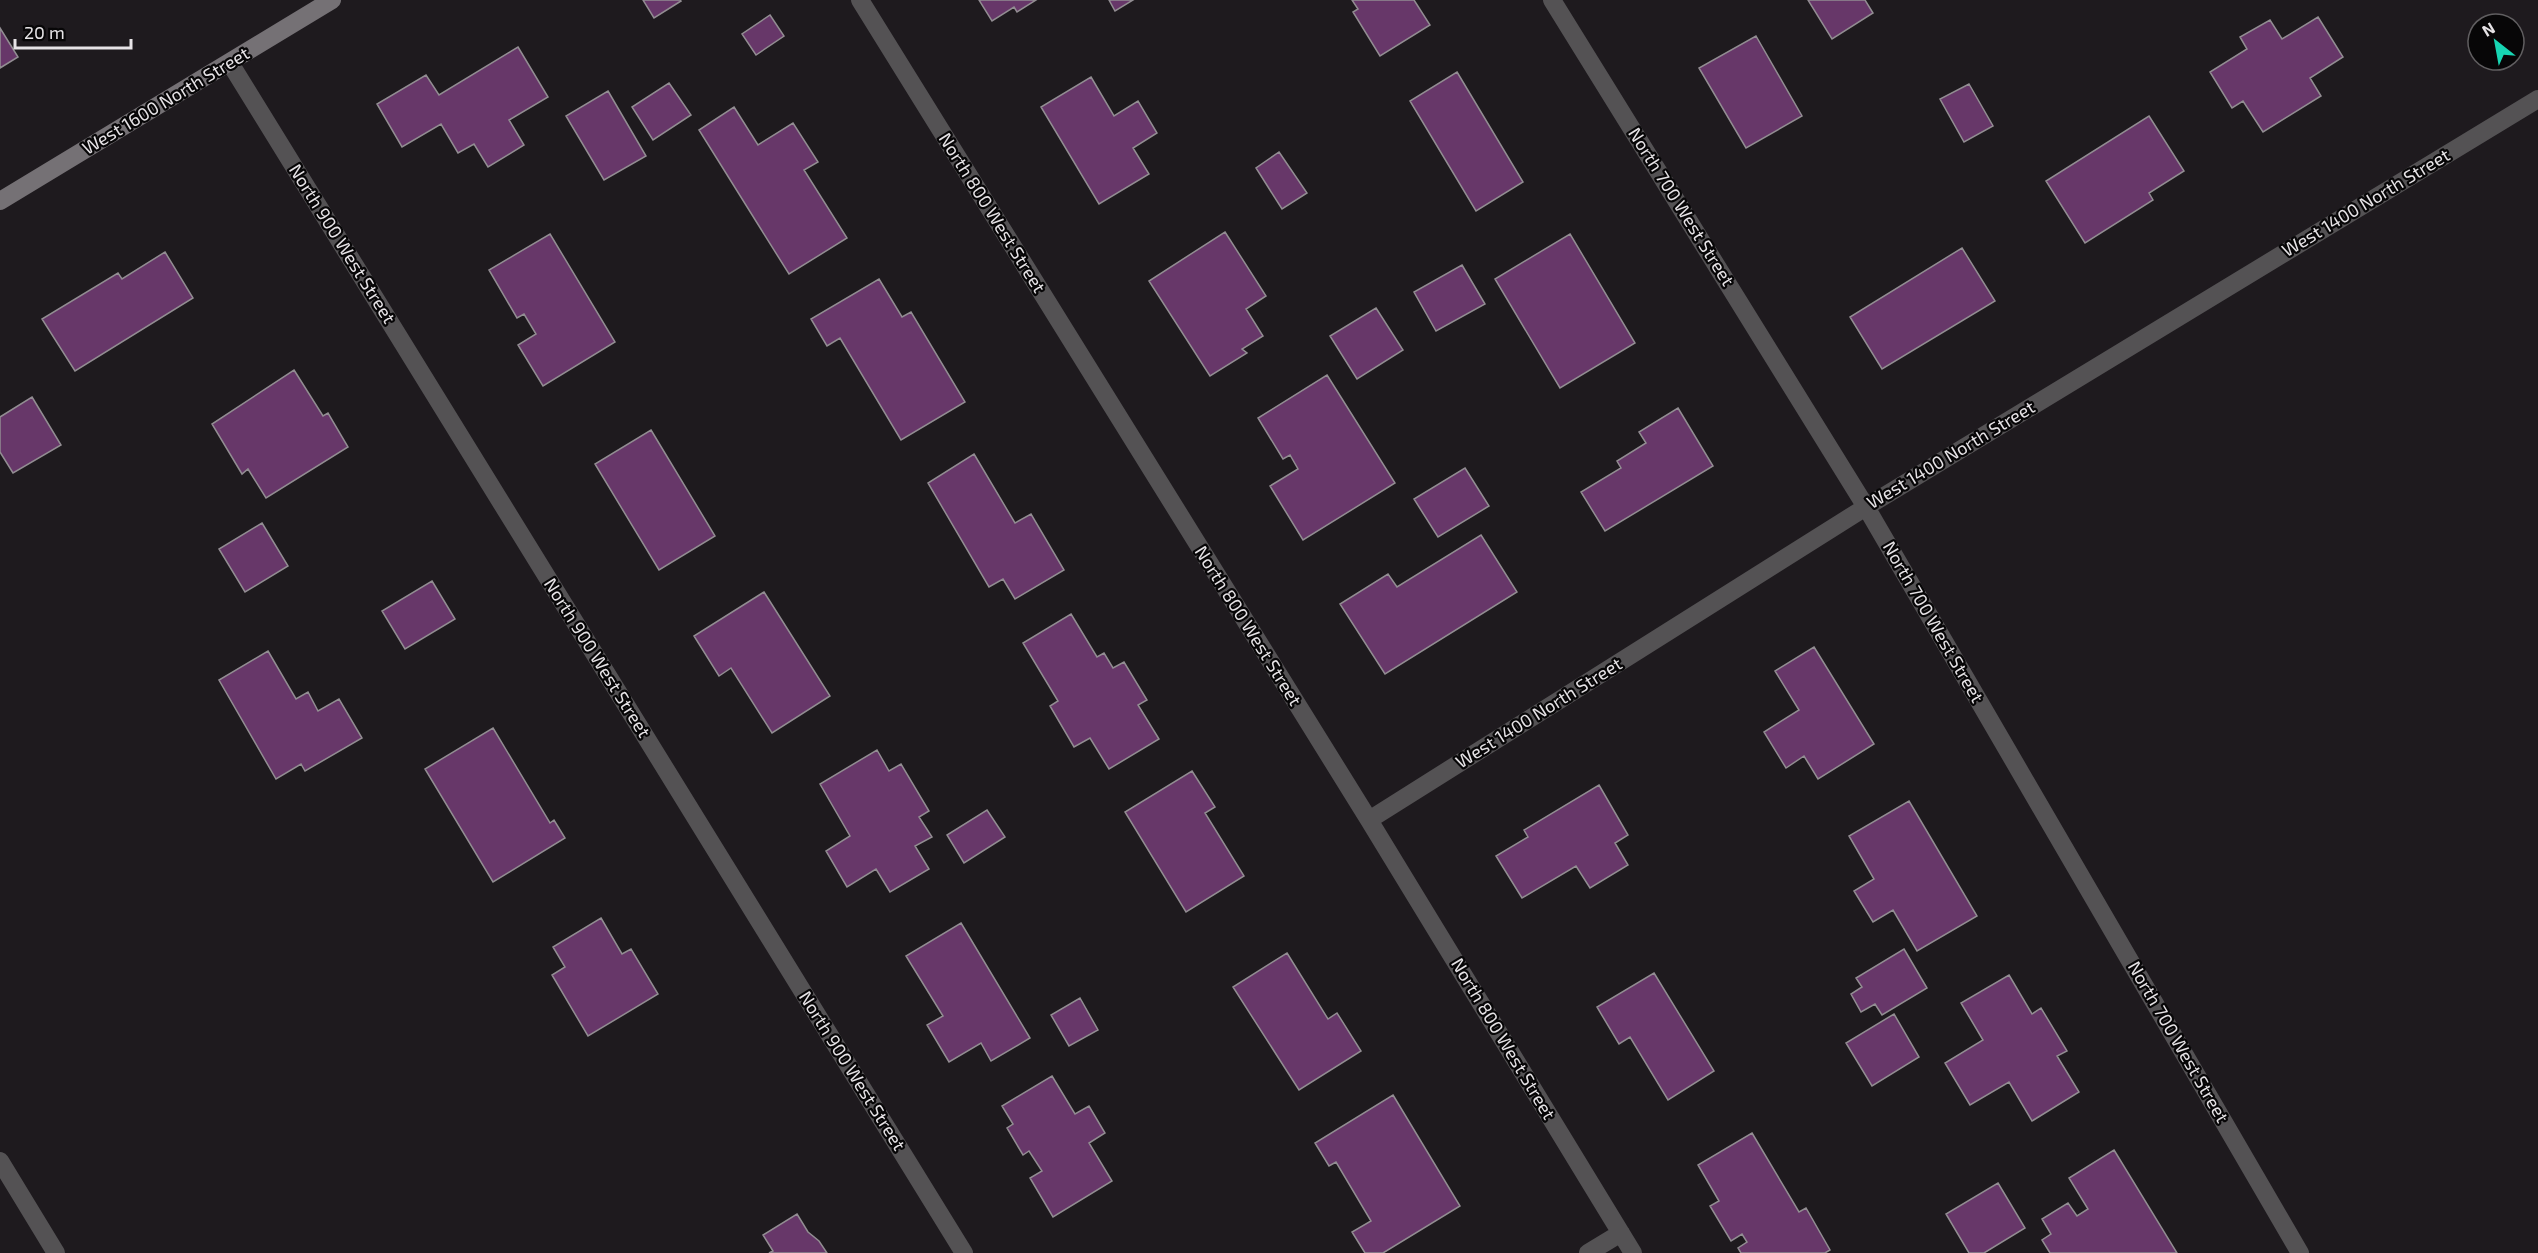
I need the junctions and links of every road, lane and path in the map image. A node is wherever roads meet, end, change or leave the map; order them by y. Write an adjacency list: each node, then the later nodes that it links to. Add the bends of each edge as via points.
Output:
1 (332, 0): 4 (street, West 1600 North Street)
2 (860, 0): 8 (street, North 800 West Street)
3 (1552, 0): 7 (street, North 700 West Street)
4 (230, 63): 6 (street, West 1600 North Street); 12 (street, North 900 West Street)
5 (2538, 99): 7 (street, West 1400 North Street)
6 (0, 201)
7 (1866, 507): 8 (street, West 1400 North Street); 15 (street, North 700 West Street)
8 (1369, 820): 10 (street, North 800 West Street)
9 (0, 1161): 11 (street)
10 (1621, 1233): 13 (street); 14 (street, North 800 West Street)
11 (56, 1253)
12 (964, 1253)
13 (1588, 1253)
14 (1633, 1253)
15 (2300, 1253)

